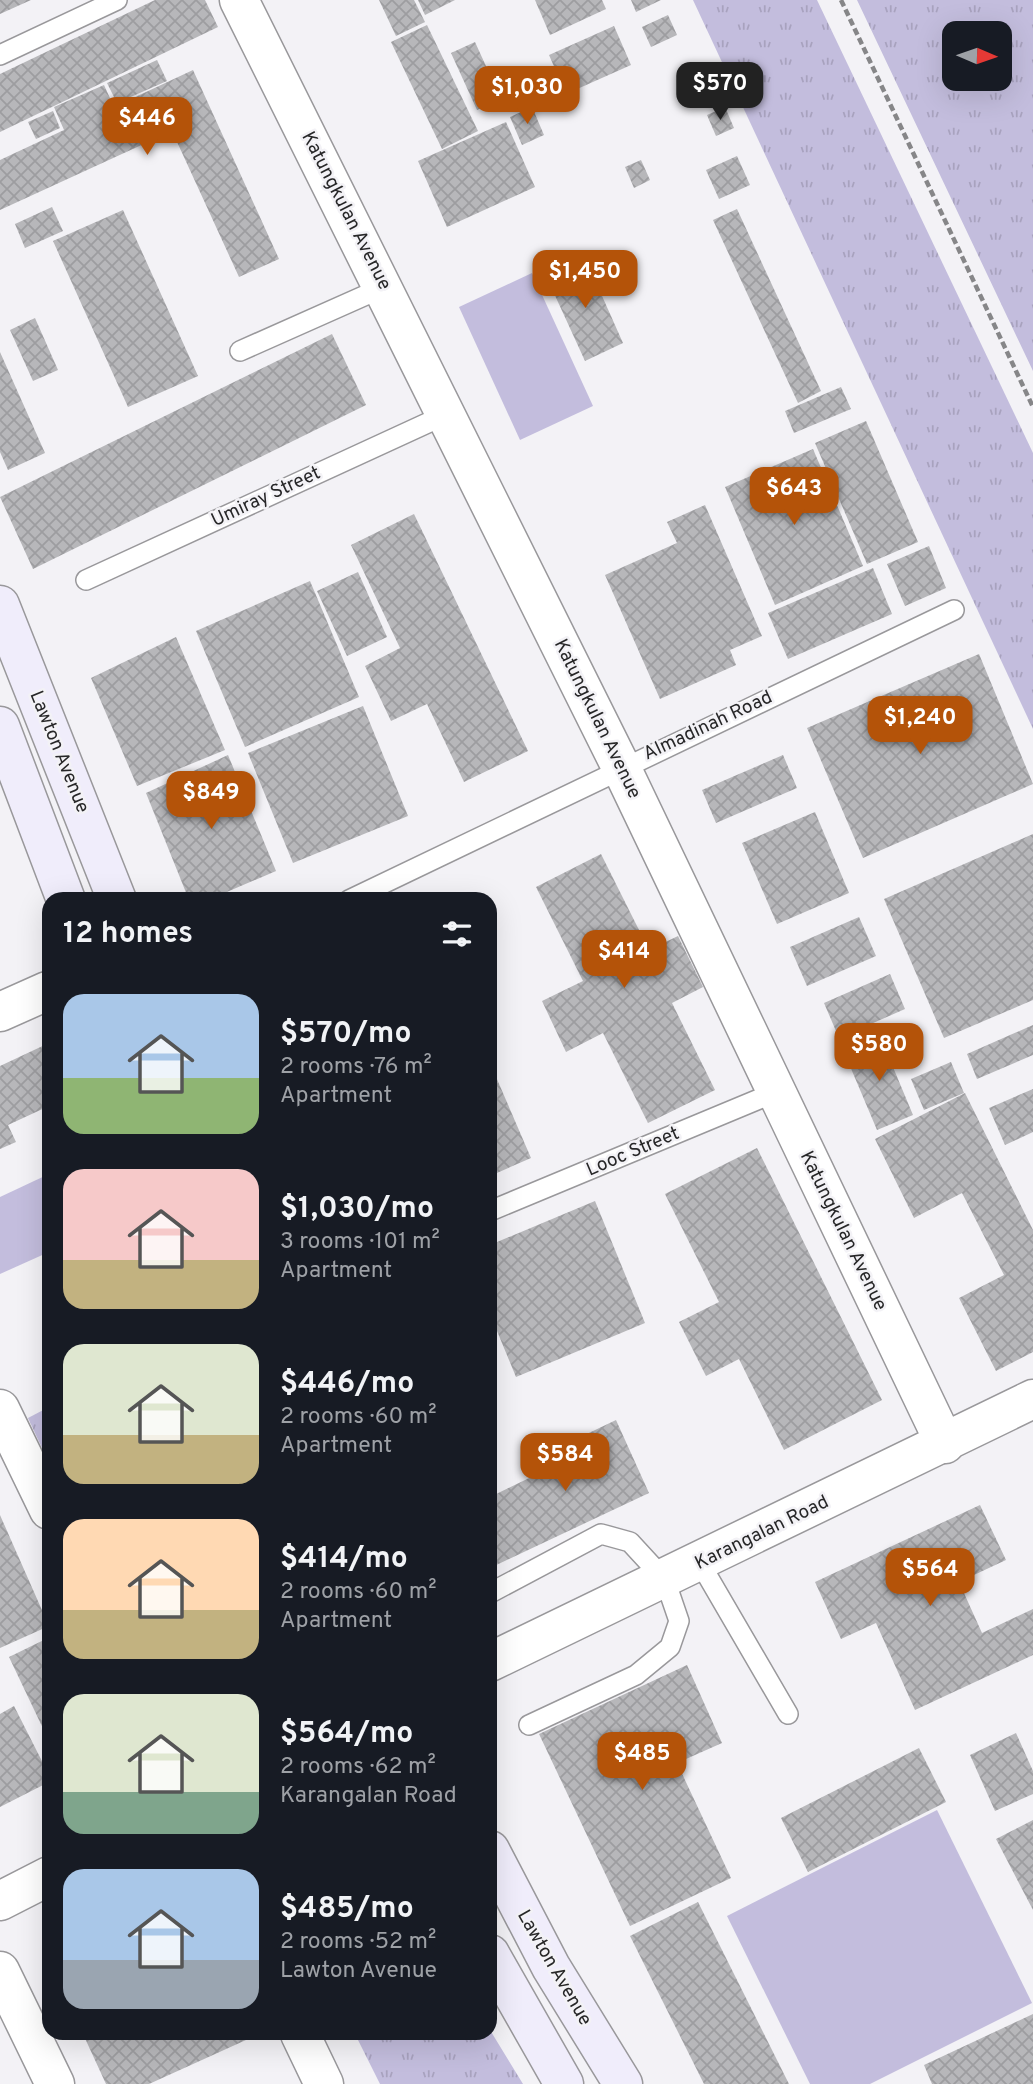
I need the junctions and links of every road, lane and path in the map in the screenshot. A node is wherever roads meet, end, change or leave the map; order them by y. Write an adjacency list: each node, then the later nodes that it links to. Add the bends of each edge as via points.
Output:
1 (117, 0): 4 (lane)
2 (239, 0): 5 (street, Katungkulan Avenue)
3 (841, 0): 7 (path)
4 (0, 55)
5 (384, 287): 6 (lane); 8 (street, Katungkulan Avenue)
6 (240, 351)
7 (1033, 407)
8 (447, 414): 9 (lane, Umiray Street); 13 (street, Katungkulan Avenue)
9 (86, 580)
10 (0, 605): 15 (main road, Lawton Avenue)
11 (954, 610): 13 (lane, Almadinah Road)
12 (0, 726): 14 (main road)
13 (621, 767): 16 (lane, Almadinah Road); 19 (street, Katungkulan Avenue)
14 (63, 892)
15 (114, 892)
16 (365, 892)
17 (42, 993): 18 (street)
18 (0, 1012)
19 (776, 1092): 20 (lane, Looc Street); 23 (street, Katungkulan Avenue)
20 (497, 1208)
21 (1033, 1399): 23 (street, Karangalan Road)
22 (0, 1409): 24 (street)
23 (945, 1444): 25 (street, Karangalan Road)
24 (42, 1496)
25 (700, 1563): 26 (street, Karangalan Road); 29 (lane)
26 (665, 1580): 27 (lane, via 630,1542 600,1534); 28 (street, Karangalan Road); 30 (lane, via 680,1621 670,1647 636,1675)
27 (497, 1588)
28 (497, 1659)
29 (788, 1714)
30 (529, 1725)
31 (497, 1863): 40 (main road, Lawton Avenue, via 551,1967)
32 (42, 1879): 33 (street)
33 (0, 1900)
34 (497, 1966): 39 (main road)
35 (0, 1971): 37 (street)
36 (303, 2040): 38 (street)
37 (55, 2084)
38 (324, 2084)
39 (564, 2084)
40 (623, 2084)

